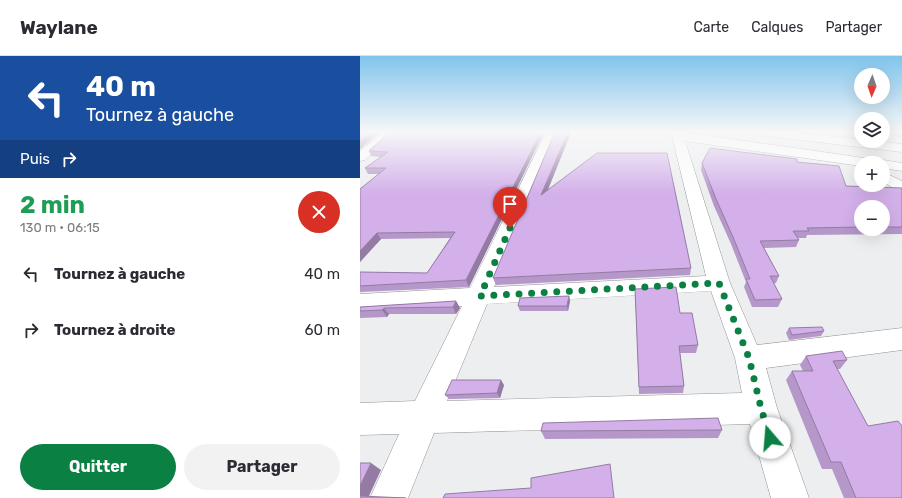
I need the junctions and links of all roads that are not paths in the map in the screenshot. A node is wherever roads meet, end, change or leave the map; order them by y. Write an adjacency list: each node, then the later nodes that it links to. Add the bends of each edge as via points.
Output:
1 (543, 153): 10 (street)
2 (683, 153): 9 (street)
3 (798, 153): 4 (street)
4 (854, 161)
5 (890, 165): 6 (street)
6 (902, 167)
7 (890, 180): 8 (street)
8 (902, 187)
9 (719, 283): 10 (street); 13 (street)
10 (480, 296): 11 (street); 15 (street)
11 (360, 303)
12 (902, 339): 13 (street)
13 (749, 358): 14 (street)
14 (761, 408): 15 (street); 18 (street)
15 (424, 416): 16 (street); 17 (street)
16 (360, 419)
17 (389, 498)
18 (790, 498)

